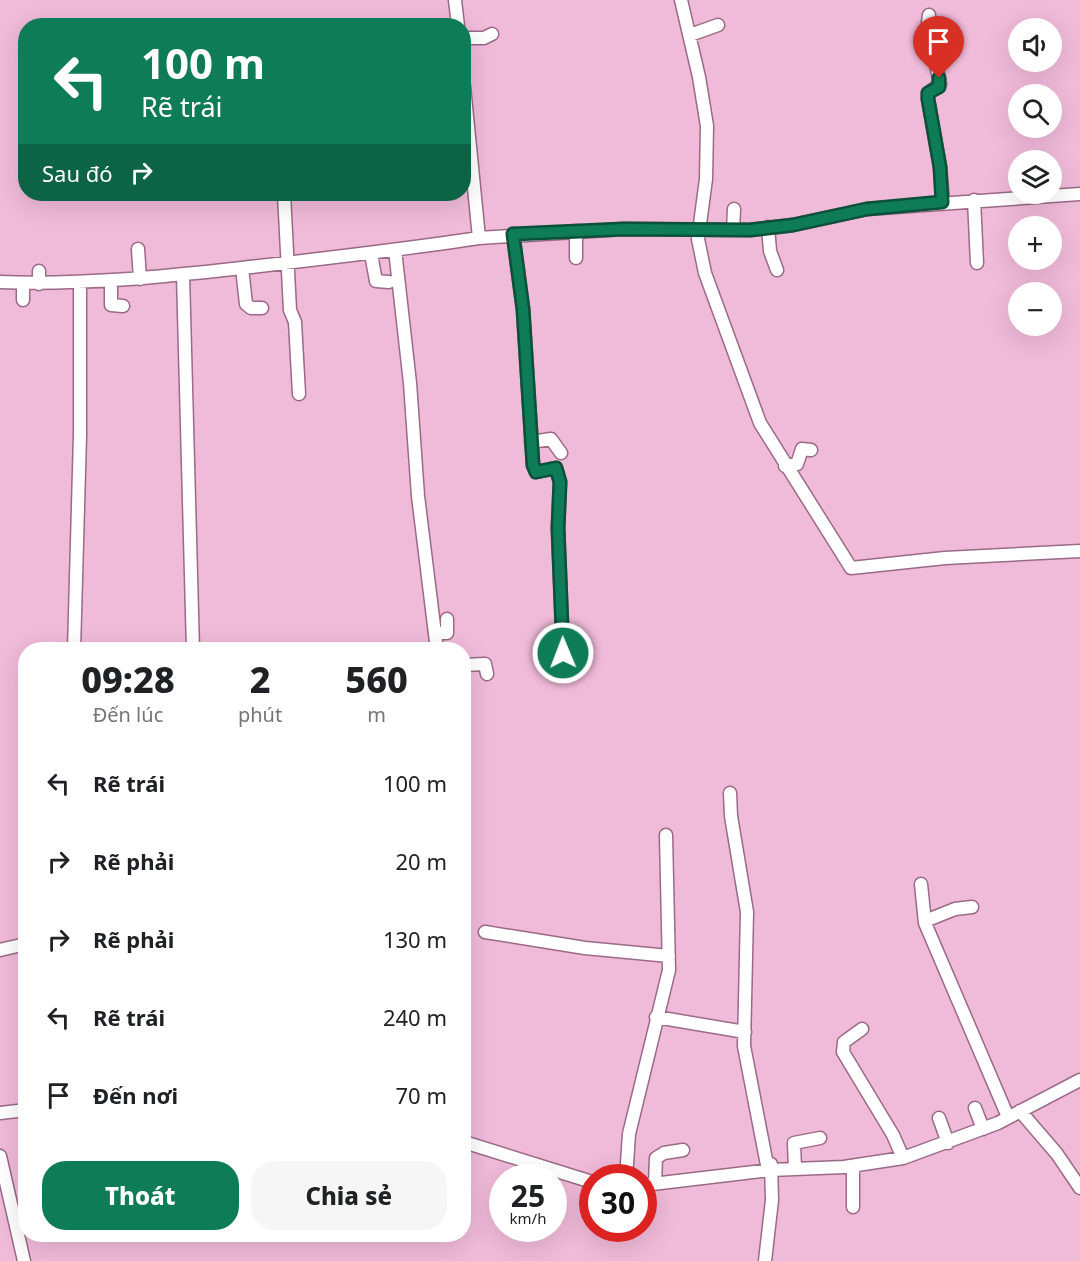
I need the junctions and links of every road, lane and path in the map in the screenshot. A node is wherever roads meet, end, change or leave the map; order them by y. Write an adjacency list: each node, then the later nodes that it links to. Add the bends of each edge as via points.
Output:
1 (455, 0): 4 (street)
2 (681, 0): 7 (street)
3 (929, 15): 15 (street, via 940,84 928,93 928,99)
4 (457, 18)
5 (718, 25): 7 (street)
6 (492, 34): 8 (street)
7 (690, 35): 18 (street, via 707,126)
8 (471, 38)
9 (471, 179): 22 (street)
10 (1062, 194): 11 (street)
11 (1080, 194)
12 (1008, 197): 13 (street)
13 (974, 200): 15 (street); 28 (street)
14 (285, 201): 27 (street)
15 (942, 202): 17 (street, via 867,209)
16 (734, 209): 19 (street)
17 (768, 228): 19 (street); 30 (street)
18 (700, 230): 19 (street); 20 (street); 47 (street, via 702,263 747,393)
19 (733, 230)
20 (576, 231): 21 (street); 26 (street)
21 (513, 234): 22 (street); 44 (street, via 523,309)
22 (479, 238): 24 (street)
23 (138, 249): 33 (street)
24 (395, 250): 25 (street); 50 (street)
25 (371, 254): 27 (street); 36 (street, via 376,281)
26 (576, 258)
27 (290, 263): 29 (street); 43 (street, via 290,310 295,322)
28 (977, 263)
29 (242, 268): 32 (street); 42 (street, via 246,304)
30 (777, 270)
31 (39, 271): 38 (street)
32 (183, 275): 33 (street); 52 (street)
33 (140, 279): 35 (street)
34 (0, 282): 37 (street)
35 (111, 282): 39 (street); 41 (street, via 111,305)
36 (389, 282)
37 (23, 283): 38 (street); 40 (street)
38 (39, 284): 39 (street)
39 (80, 284): 51 (street)
40 (23, 300)
41 (123, 306)
42 (262, 308)
43 (299, 394)
44 (531, 442): 46 (street, via 551,439); 54 (street, via 535,471 556,468 560,482)
45 (811, 450): 47 (street, via 802,449 797,464)
46 (561, 453)
47 (785, 466): 48 (street, via 852,569 945,558)
48 (1080, 551)
49 (447, 619): 50 (street, via 447,633)
50 (435, 633): 53 (street)
51 (74, 642)
52 (193, 642)
53 (436, 642)
54 (563, 653)
55 (471, 665): 56 (street, via 485,664)
56 (487, 674)
57 (730, 793): 68 (street, via 747,912)
58 (666, 835): 65 (street)
59 (921, 884): 61 (street)
60 (972, 907): 61 (street)
61 (925, 921): 73 (street)
62 (485, 932): 65 (street)
63 (18, 946): 64 (street)
64 (0, 950)
65 (669, 956): 66 (street, via 668,977)
66 (656, 1017): 68 (street); 83 (street, via 629,1134)
67 (862, 1029): 82 (street, via 844,1042 843,1052)
68 (745, 1032): 87 (street, via 747,1068)
69 (1080, 1080): 73 (street)
70 (975, 1108): 75 (street)
71 (18, 1111): 72 (street)
72 (0, 1113)
73 (1014, 1114): 75 (street); 90 (street, via 1057,1154)
74 (939, 1118): 78 (street)
75 (983, 1129): 78 (street)
76 (769, 1135): 87 (street)
77 (820, 1137): 86 (street, via 794,1143)
78 (948, 1143): 82 (street)
79 (471, 1144): 88 (street)
80 (682, 1150): 84 (street, via 664,1153)
81 (0, 1156): 92 (street)
82 (903, 1158): 85 (street)
83 (627, 1164)
84 (655, 1164)
85 (853, 1166): 86 (street); 91 (street)
86 (795, 1169): 87 (street)
87 (770, 1170): 89 (street); 95 (street)
88 (579, 1178)
89 (657, 1183)
90 (1080, 1188)
91 (853, 1207)
92 (18, 1235)
93 (20, 1242): 94 (street)
94 (24, 1261)
95 (765, 1261)

